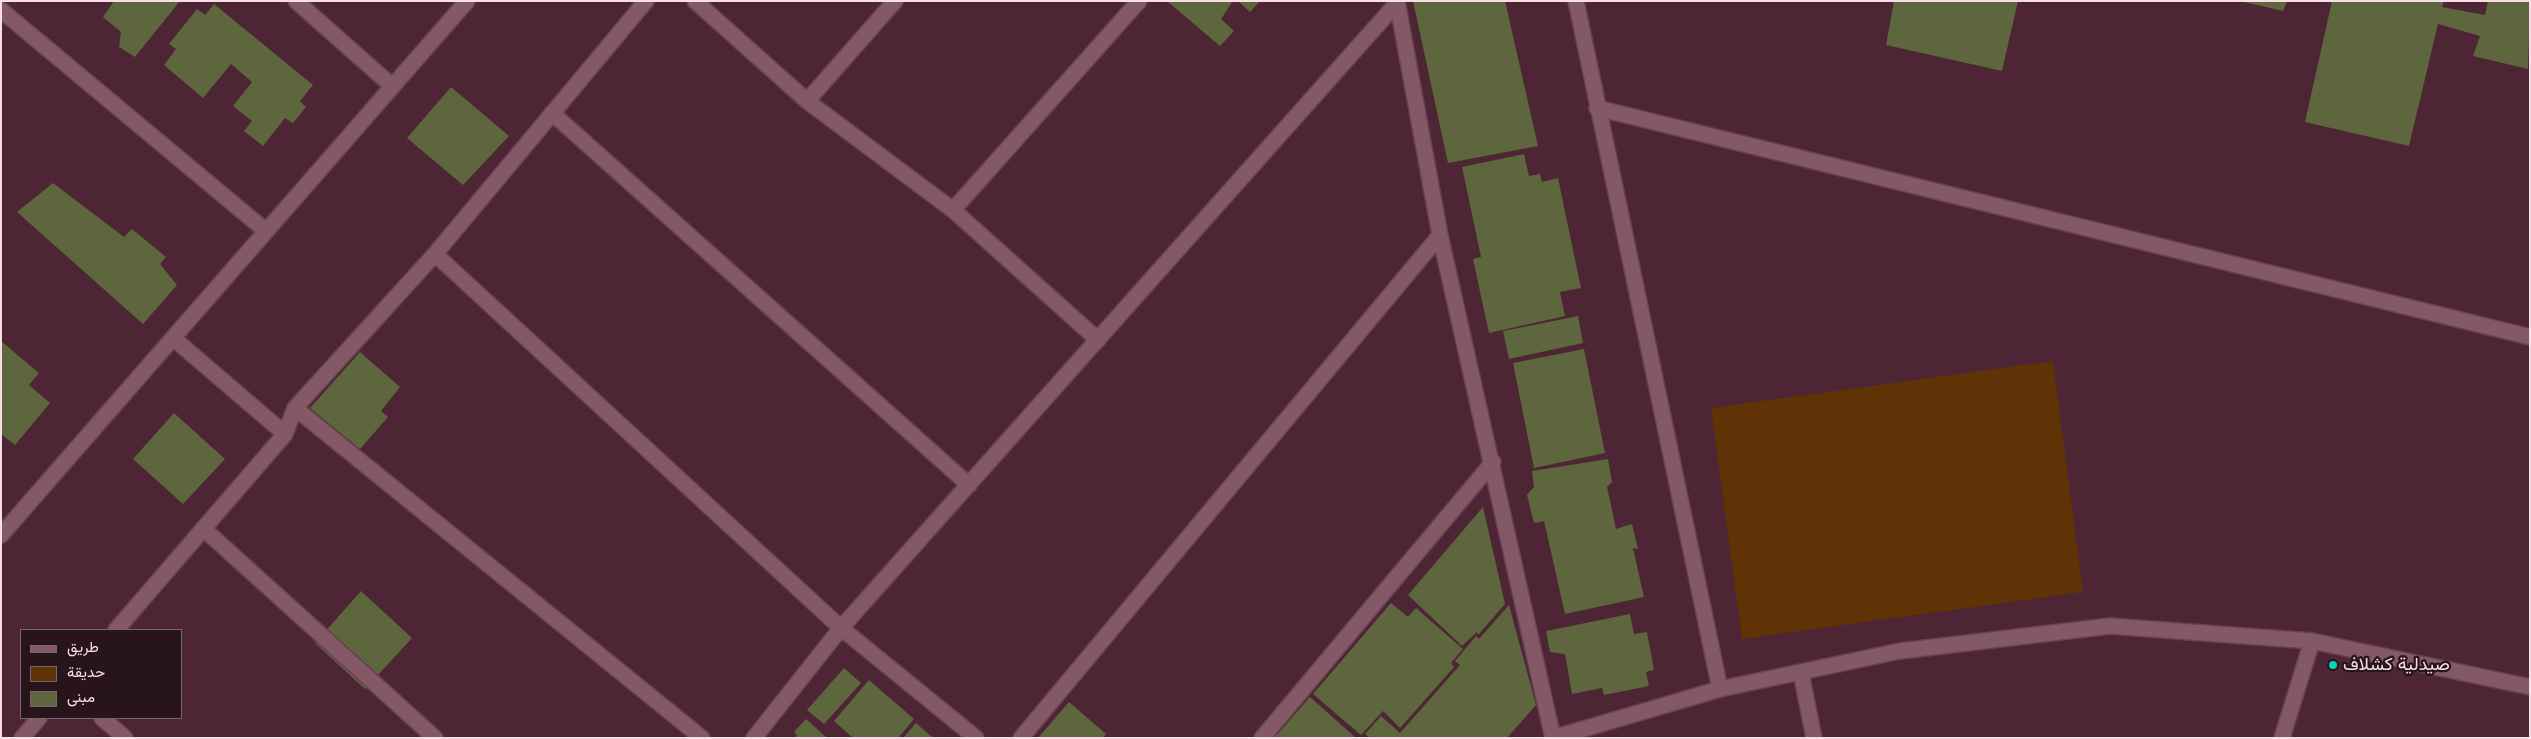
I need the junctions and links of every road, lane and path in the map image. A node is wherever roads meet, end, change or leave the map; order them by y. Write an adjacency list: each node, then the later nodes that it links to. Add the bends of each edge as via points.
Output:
1 (296, 1): 10 (street)
2 (467, 1): 10 (street)
3 (646, 1): 13 (street)
4 (694, 1): 11 (street)
5 (895, 1): 11 (street)
6 (1139, 1): 14 (street)
7 (1576, 1): 12 (street)
8 (1397, 2): 16 (street); 20 (street)
9 (1, 10): 15 (street)
10 (392, 86): 15 (street)
11 (807, 101): 14 (street)
12 (1597, 108): 18 (street); 32 (street)
13 (552, 113): 17 (street); 24 (street)
14 (953, 210): 20 (street)
15 (266, 231): 19 (street)
16 (1440, 236): 23 (street); 41 (street)
17 (436, 254): 21 (street); 27 (street)
18 (2530, 337)
19 (173, 338): 22 (street); 26 (street)
20 (1098, 340): 24 (street)
21 (295, 408): 22 (street); 39 (street)
22 (285, 434): 25 (street)
23 (1493, 462): 42 (street); 43 (street)
24 (970, 485): 27 (street)
25 (205, 530): 28 (street); 38 (street)
26 (1, 535)
27 (841, 628): 35 (street); 40 (street)
28 (117, 629)
29 (2312, 641): 30 (street, via 2110,626 1900,651); 31 (street); 45 (street)
30 (1801, 672): 32 (street); 44 (street)
31 (2530, 687)
32 (1720, 689): 43 (street)
33 (38, 719): 36 (street)
34 (103, 719): 37 (street)
35 (753, 736)
36 (22, 738)
37 (125, 738)
38 (435, 738)
39 (702, 738)
40 (976, 738)
41 (1021, 738)
42 (1262, 738)
43 (1553, 738)
44 (1814, 738)
45 (2282, 738)

